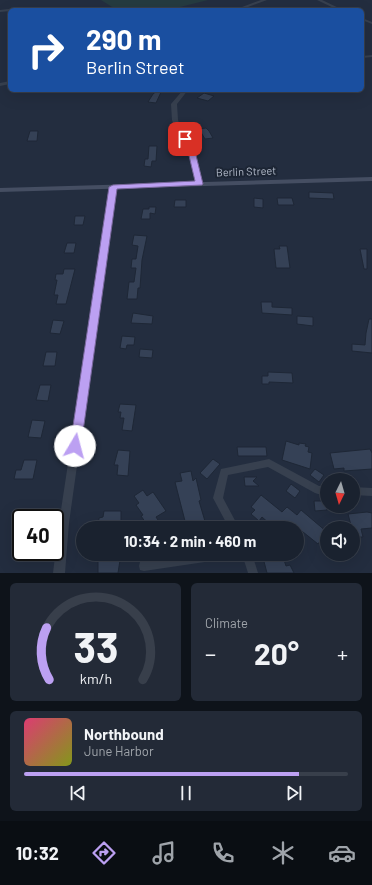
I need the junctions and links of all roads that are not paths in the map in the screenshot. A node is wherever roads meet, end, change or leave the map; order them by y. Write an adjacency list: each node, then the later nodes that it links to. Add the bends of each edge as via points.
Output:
1 (265, 0): 3 (street)
2 (319, 0): 4 (street)
3 (242, 8)
4 (337, 8)
5 (184, 92): 7 (street, via 174,104 175,120 179,132 190,147)
6 (372, 179): 7 (main road, Berlin Street)
7 (199, 184): 8 (main road, Berlin Street)
8 (113, 187): 9 (main road, Berlin Street); 17 (street)
9 (0, 190)
10 (320, 490): 13 (street, via 269,463 224,472 218,498)
11 (360, 491): 12 (street)
12 (372, 492)
13 (230, 521)
14 (178, 561): 16 (street)
15 (249, 561): 18 (street)
16 (144, 566)
17 (59, 573)
18 (253, 573)

